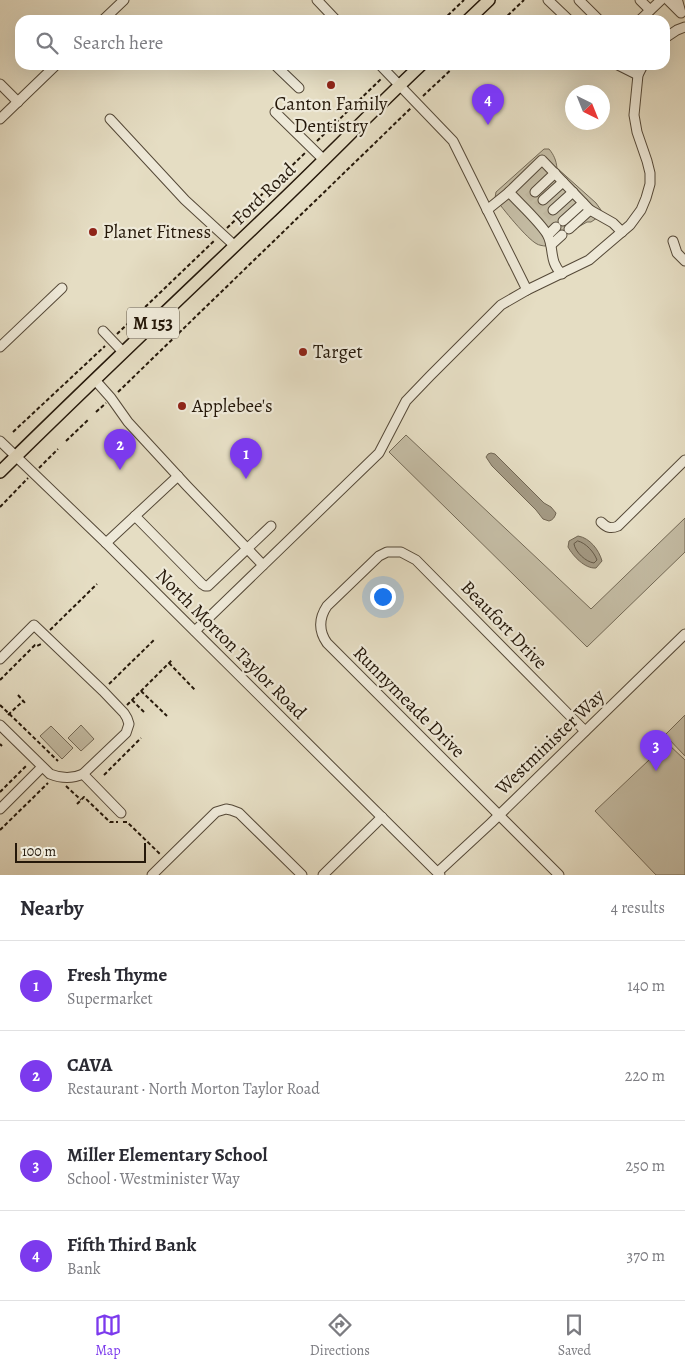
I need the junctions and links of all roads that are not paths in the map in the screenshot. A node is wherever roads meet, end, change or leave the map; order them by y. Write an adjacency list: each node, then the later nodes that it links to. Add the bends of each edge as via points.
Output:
1 (124, 0): 12 (street)
2 (317, 0): 13 (street)
3 (490, 0): 14 (main road)
4 (548, 0): 15 (street)
5 (580, 0): 16 (street)
6 (640, 0): 10 (street)
7 (660, 0): 10 (street)
8 (668, 0): 11 (street)
9 (676, 0): 11 (street)
10 (650, 10): 17 (street)
11 (681, 13): 18 (street)
12 (108, 15)
13 (331, 15)
14 (474, 15)
15 (563, 15)
16 (595, 15)
17 (645, 15)
18 (685, 22)
19 (685, 27): 20 (street)
20 (670, 35)
21 (51, 70): 31 (street)
22 (280, 70): 30 (street)
23 (384, 70): 29 (street)
24 (416, 70): 29 (main road, Ford Road / M 153)
25 (628, 70): 27 (street)
26 (640, 70): 27 (street)
27 (638, 75): 48 (street, via 634,115 650,184 641,210)
28 (0, 84): 31 (street)
29 (400, 85): 35 (main road, Ford Road / M 153); 42 (street, via 453,141)
30 (299, 88)
31 (18, 102): 33 (street)
32 (275, 112): 35 (street)
33 (0, 119)
34 (110, 119): 52 (street, via 186,200)
35 (324, 160): 52 (main road, Ford Road / M 153)
36 (555, 173): 37 (street); 38 (street, via 542,160); 41 (street)
37 (563, 182): 39 (street); 45 (street)
38 (509, 192): 41 (street); 42 (street)
39 (572, 192): 40 (street); 43 (street)
40 (582, 202): 44 (street); 46 (street)
41 (521, 205): 45 (street)
42 (487, 210): 56 (street)
43 (553, 210)
44 (590, 210): 48 (street); 51 (street)
45 (529, 213): 49 (street, via 542,221)
46 (563, 221)
47 (556, 228): 49 (street)
48 (622, 232): 54 (street, via 589,260)
49 (548, 235): 51 (street)
50 (672, 241): 53 (street)
51 (552, 245): 54 (street, via 552,261)
52 (235, 246): 59 (main road, Ford Road / M 153)
53 (685, 261)
54 (562, 274): 56 (street)
55 (62, 288): 58 (street)
56 (527, 290): 72 (street, via 502,305 406,401 379,453)
57 (103, 331): 59 (street)
58 (0, 347)
59 (123, 352): 60 (main road, Ford Road / M 153)
60 (95, 380): 62 (main road, Ford Road / M 153); 65 (street, via 128,422)
61 (0, 441): 62 (street, North Morton Taylor Road)
62 (16, 456): 64 (main road, Ford Road / M 153); 69 (street, North Morton Taylor Road)
63 (685, 460): 67 (street, via 618,526 606,527)
64 (0, 472)
65 (178, 476): 66 (street); 70 (street)
66 (135, 516): 69 (street); 70 (street, via 205,586)
67 (601, 522)
68 (271, 526): 70 (street)
69 (106, 543): 73 (street, North Morton Taylor Road)
70 (248, 549): 72 (street)
71 (394, 551): 77 (street, Beaufort Drive, via 416,560); 82 (street, Runnymeade Drive, via 376,558 327,606 321,618 322,634 327,643)
72 (264, 565): 73 (street)
73 (195, 631): 83 (street, North Morton Taylor Road)
74 (685, 634): 77 (street, Westminister Way)
75 (0, 659): 79 (street, via 34,625 124,713 128,730)
76 (0, 725): 78 (street)
77 (585, 731): 82 (street, Westminister Way)
78 (42, 767): 79 (street, via 57,777); 80 (street)
79 (83, 774): 81 (street)
80 (0, 809)
81 (121, 813)
82 (498, 815): 84 (street, Westminister Way); 88 (street, Runnymeade Drive)
83 (382, 817): 84 (street, North Morton Taylor Road); 87 (street)
84 (439, 874)
85 (152, 875): 86 (street, via 216,812 226,809 243,816)
86 (302, 875)
87 (323, 875)
88 (559, 875)

